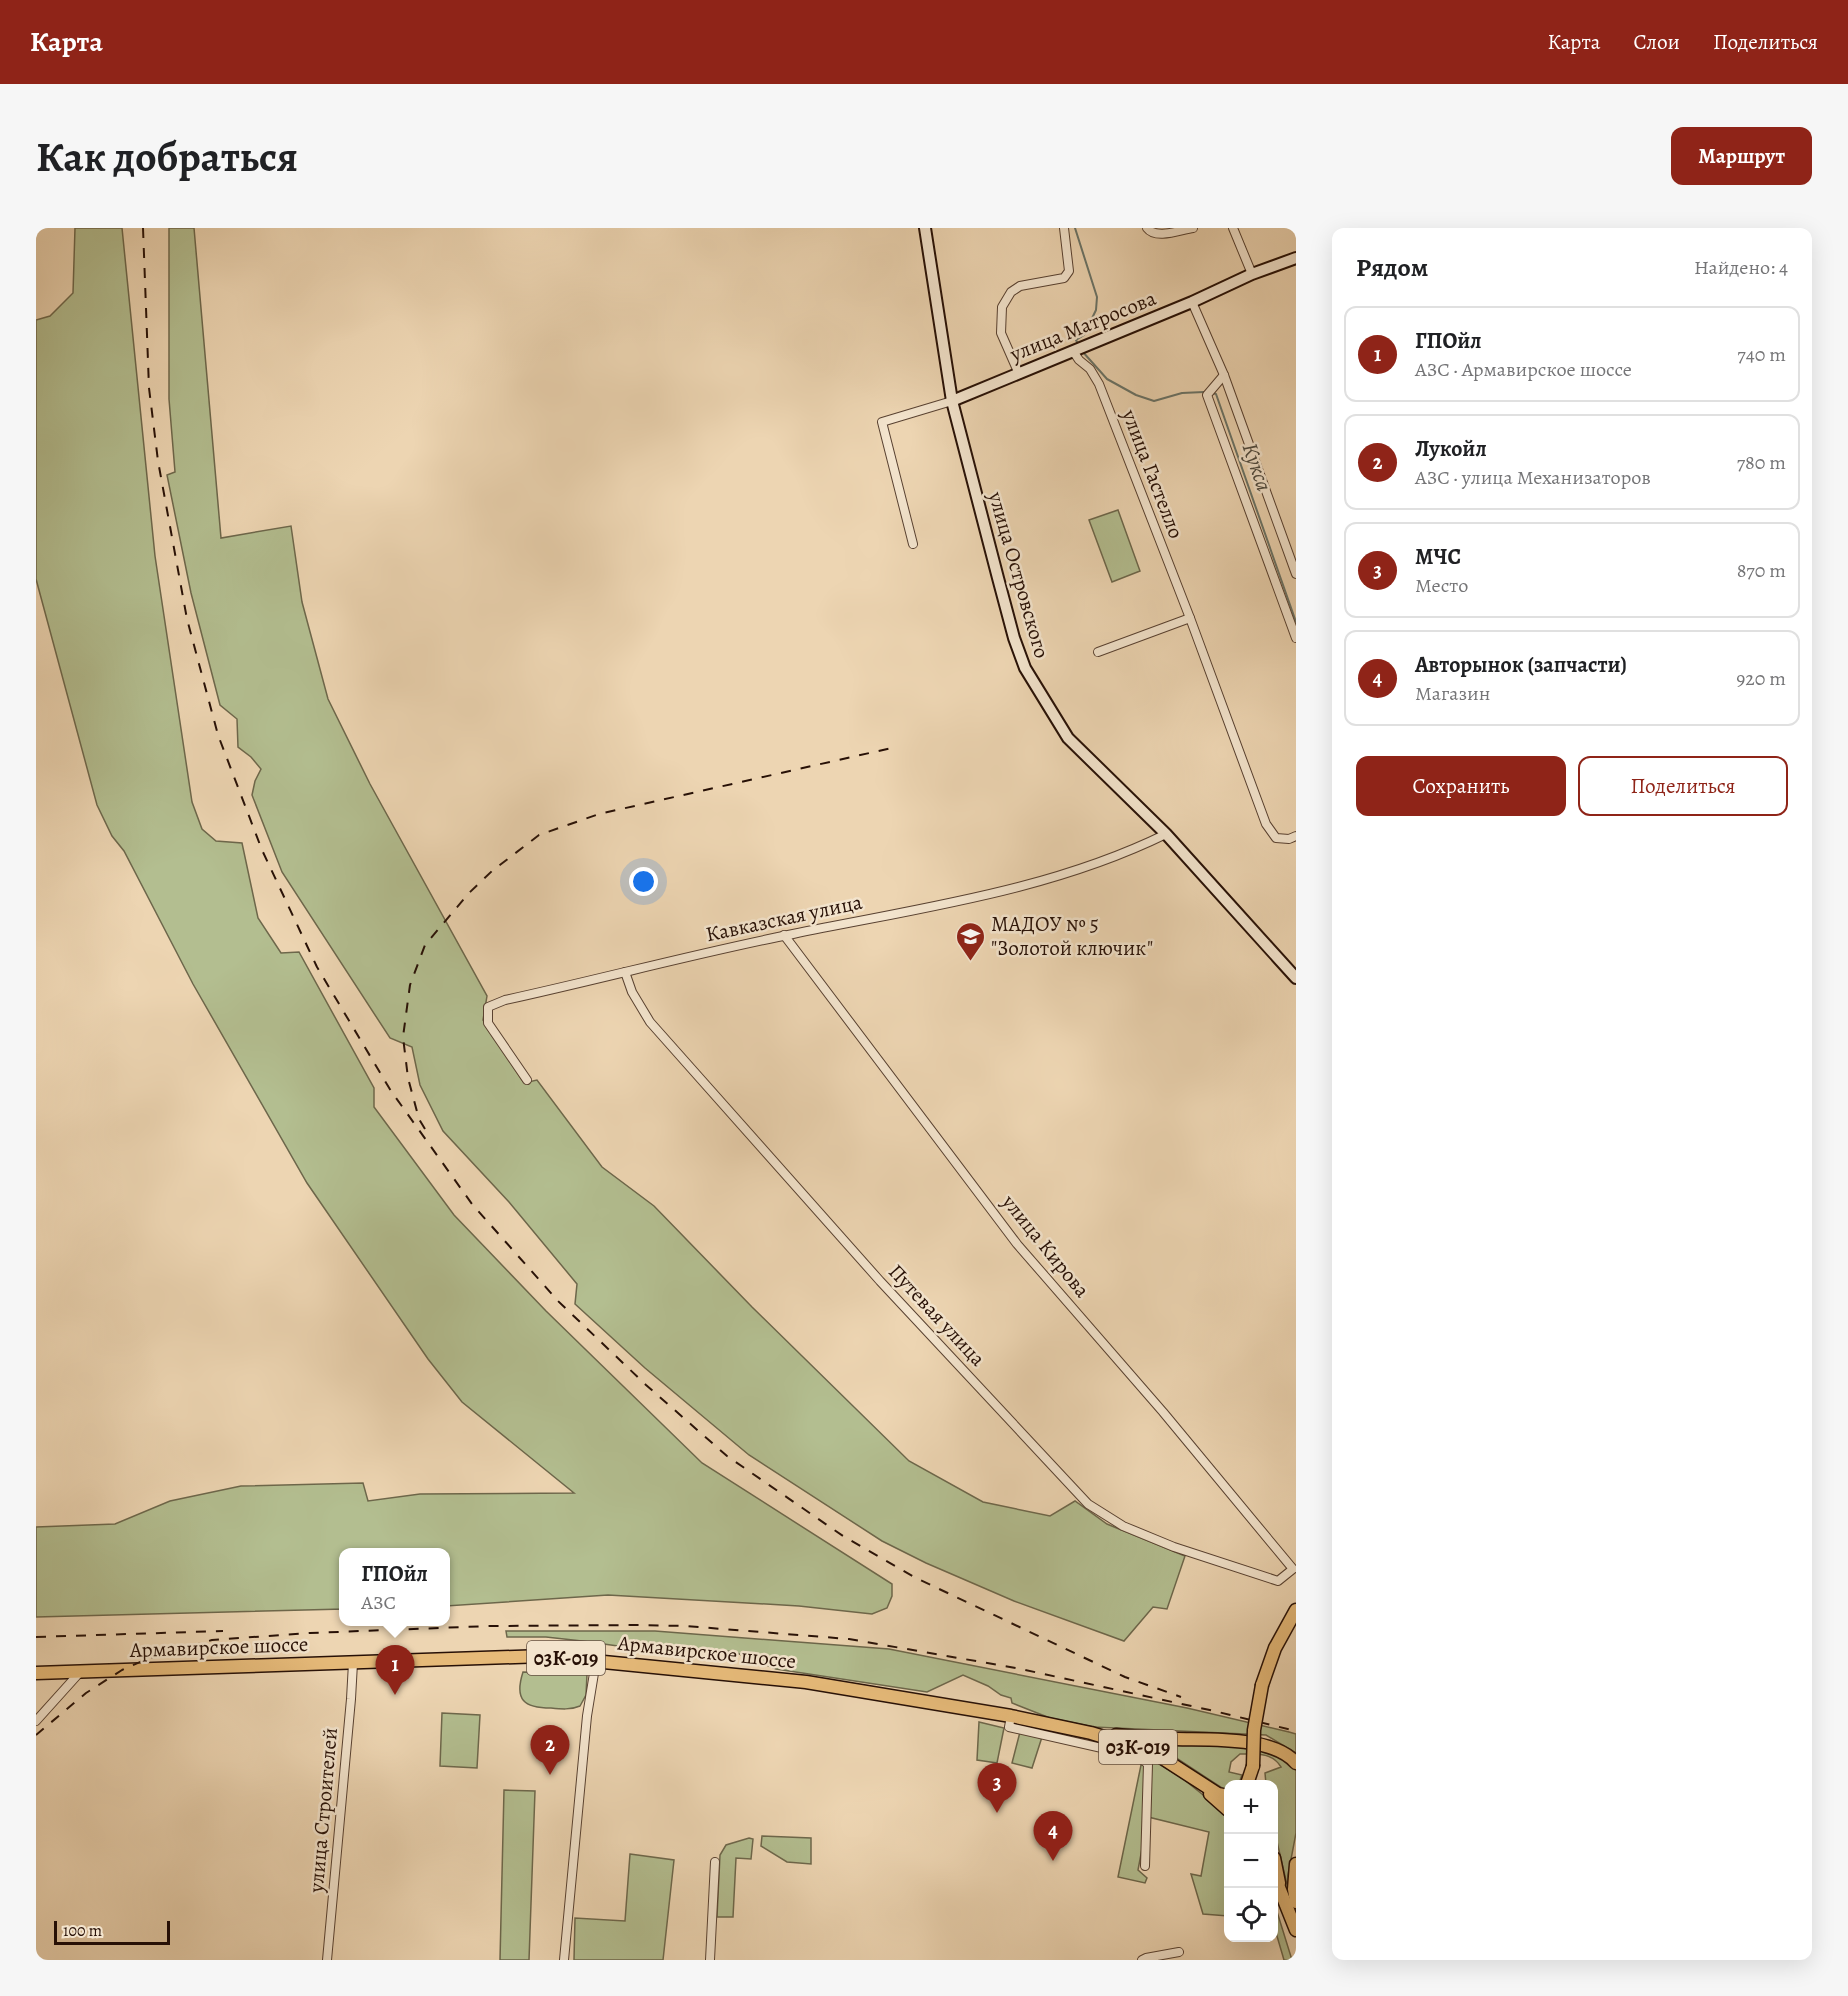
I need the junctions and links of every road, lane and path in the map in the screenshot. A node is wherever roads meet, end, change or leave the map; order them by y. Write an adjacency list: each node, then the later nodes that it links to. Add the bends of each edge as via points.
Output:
1 (925, 228): 12 (street, улица Островского)
2 (1064, 228): 10 (street, via 1070,271 1064,278 1020,286 1002,307 1001,333)
3 (1147, 228): 4 (street, via 1156,235)
4 (1193, 228)
5 (1233, 228): 7 (street)
6 (1296, 258): 7 (street, улица Матросова)
7 (1252, 274): 8 (street, улица Матросова)
8 (1192, 302): 9 (street, улица Матросова); 11 (street)
9 (1078, 349): 10 (street, улица Матросова); 15 (street, улица Гастелло, via 1078,360 1090,369 1099,384)
10 (1018, 374): 12 (street, улица Матросова)
11 (1224, 375): 14 (street); 16 (street, via 1207,395)
12 (952, 400): 13 (street, улица Матросова, via 882,422); 18 (street, улица Островского, via 1025,668 1068,738)
13 (913, 544)
14 (1296, 574)
15 (1190, 618): 17 (street); 19 (street, улица Гастелло, via 1266,824 1276,838)
16 (1296, 638)
17 (1098, 652)
18 (1166, 834): 20 (street, Кавказская улица, via 1086,868 991,893); 22 (street, улица Островского)
19 (1296, 836)
20 (784, 935): 21 (street, Кавказская улица); 24 (street, улица Кирова, via 1017,1244)
21 (626, 972): 23 (street, Кавказская улица, via 488,1007 488,1023); 24 (street, Путевая улица, via 632,992 650,1022 880,1281 1088,1504 1174,1547 1278,1581)
22 (1296, 978)
23 (527, 1080)
24 (1293, 1569)
25 (1296, 1610): 34 (main road, bridge, via 1275,1648 1262,1685)
26 (596, 1661): 27 (main road, Армавирское шоссе / 03К-019, via 513,1656); 30 (main road, Армавирское шоссе / 03К-019, via 806,1682); 50 (street, via 587,1716)
27 (352, 1663): 28 (main road, Армавирское шоссе / 03К-019); 49 (street, улица Строителей)
28 (81, 1671): 29 (main road, Армавирское шоссе / 03К-019); 31 (street)
29 (36, 1673)
30 (1011, 1716): 32 (main road, Армавирское шоссе / 03К-019); 42 (street, via 1009,1727 1137,1756 1148,1764)
31 (36, 1721)
32 (1090, 1733): 33 (main road, via 1242,1741 1272,1748); 35 (main road, Армавирское шоссе / 03К-019, via 1154,1752)
33 (1296, 1763)
34 (1253, 1766): 36 (main road); 37 (main road)
35 (1181, 1770): 38 (main road); 39 (main road, 03К-019)
36 (1249, 1780)
37 (1257, 1780)
38 (1224, 1795)
39 (1224, 1807)
40 (714, 1862): 51 (street)
41 (1296, 1864): 46 (main road)
42 (1144, 1866)
43 (1278, 1875): 45 (main road)
44 (1278, 1885): 45 (main road)
45 (1283, 1897): 47 (main road)
46 (1296, 1902)
47 (1296, 1930)
48 (1179, 1953): 52 (street)
49 (327, 1960)
50 (564, 1960)
51 (710, 1960)
52 (1142, 1960)

